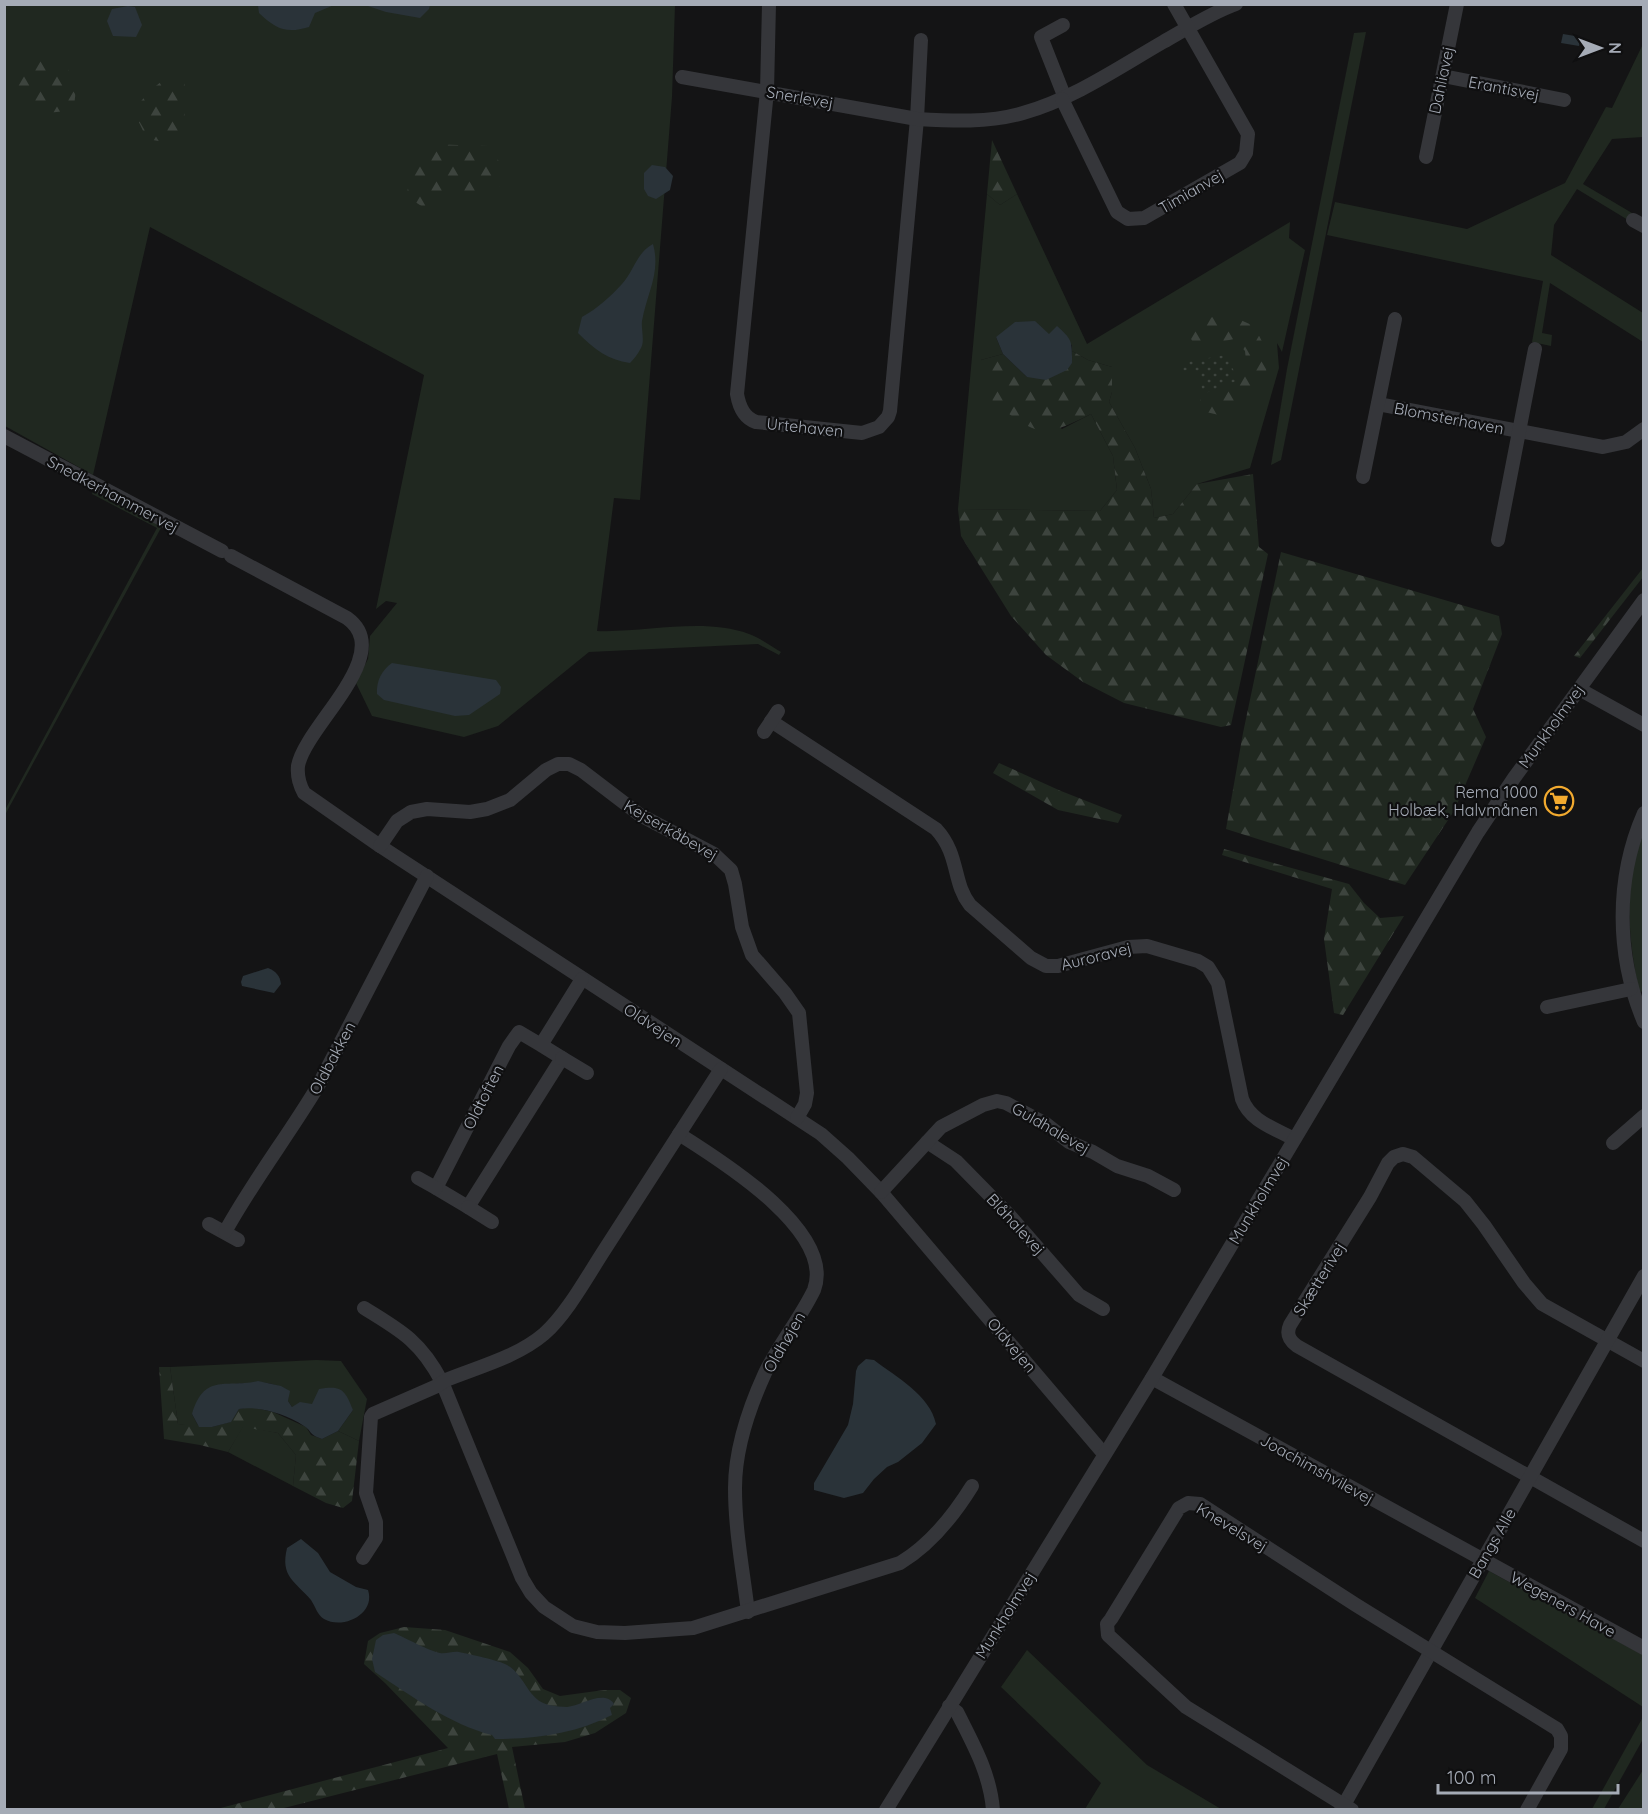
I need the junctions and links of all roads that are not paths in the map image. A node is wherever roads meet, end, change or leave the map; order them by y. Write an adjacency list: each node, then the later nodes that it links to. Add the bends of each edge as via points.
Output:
1 (769, 4): 10 (street, Urtehaven)
2 (1174, 4): 6 (street)
3 (1236, 4): 6 (street, Snerlevej)
4 (1457, 4): 8 (street, Dahliavej)
5 (1063, 25): 11 (street, via 1041,36)
6 (1188, 28): 11 (street, Snerlevej); 11 (street, Timianvej, via 1248,134 1248,144 1240,163 1144,218 1128,219 1117,212)
7 (921, 40): 13 (street)
8 (1443, 76): 12 (street, Erantisvej); 14 (street, Dahliavej)
9 (682, 77): 10 (street, Snerlevej)
10 (767, 91): 13 (street, Snerlevej); 13 (street, Urtehaven, via 737,394 743,412 756,422 868,433 888,417)
11 (1064, 98): 13 (street, Snerlevej, via 991,119)
12 (1564, 100)
13 (917, 119)
14 (1426, 156)
15 (1395, 319): 17 (street, Blomsterhaven)
16 (1535, 350): 19 (street, Blomsterhaven)
17 (1378, 404): 19 (street, Blomsterhaven); 21 (street, Blomsterhaven)
18 (1644, 429): 19 (street, Blomsterhaven, via 1626,442 1607,447)
19 (1520, 431): 22 (street, Blomsterhaven)
20 (6, 440): 24 (street, Snedkerhammervej)
21 (1363, 477)
22 (1498, 540)
23 (1644, 600): 25 (street, Munkholmvej)
24 (339, 613): 29 (street, Oldvejen, via 360,630 362,653 300,761 298,780 309,798)
25 (1579, 689): 27 (street); 42 (street, Munkholmvej, via 1478,832)
26 (771, 721): 42 (street, Auroravej, via 932,826 950,849 962,892 970,905 1040,964 1058,966 1137,946 1161,949 1208,967 1218,983 1246,1109)
27 (1644, 725)
28 (1644, 813): 32 (street, via 1632,845 1625,882 1623,939)
29 (380, 846): 30 (street, Oldvejen); 40 (street, Kejserkåbevej, via 397,821 411,812 487,809 510,800 546,770 563,764 581,770 657,825 714,854 732,873 742,927 752,955 799,1013 807,1093)
30 (427, 876): 31 (street, Oldvejen); 52 (street, Oldbakken, via 318,1086)
31 (582, 979): 35 (street); 37 (street, Oldvejen)
32 (1631, 989): 33 (street); 34 (street)
33 (1547, 1007)
34 (1644, 1022)
35 (541, 1045): 36 (street, Oldtoften); 46 (street, Oldtoften, via 519,1032)
36 (562, 1058): 38 (street, Oldtoften); 49 (street)
37 (721, 1069): 40 (street, Oldvejen); 41 (street)
38 (587, 1073)
39 (1644, 1116): 44 (street)
40 (797, 1118): 48 (street, Oldvejen, via 837,1148)
41 (679, 1134): 60 (street, via 553,1325 531,1344); 67 (street, Oldhøjen, via 776,1204 802,1237 817,1265 814,1290 765,1374 740,1446 735,1510)
42 (1294, 1139): 59 (street, Munkholmvej)
43 (927, 1142): 47 (street, Guldhalevej, via 941,1127 982,1105 1003,1102 1046,1124 1069,1142); 48 (street, Guldhalevej); 56 (street, Blåhalevej, via 956,1161 1079,1295)
44 (1613, 1143)
45 (418, 1178): 46 (street)
46 (436, 1188): 49 (street)
47 (1174, 1190)
48 (881, 1192): 61 (street, Oldvejen)
49 (468, 1207): 50 (street)
50 (492, 1222)
51 (209, 1224): 52 (street)
52 (225, 1232): 53 (street)
53 (238, 1240)
54 (1644, 1276): 57 (street, Bangs Alle)
55 (364, 1308): 60 (street, via 414,1341)
56 (1103, 1308)
57 (1607, 1341): 58 (street, Skætterivej); 62 (street, Bangs Alle); 62 (street, Skætterivej, via 1537,1299 1465,1201 1413,1157 1403,1154 1388,1163 1290,1325 1288,1336 1297,1346)
58 (1644, 1361)
59 (1152, 1378): 61 (street, Munkholmvej); 66 (street, Joachimshvilevej)
60 (442, 1382): 65 (street, via 376,1411 371,1417 366,1493 376,1522 376,1538); 67 (street, via 522,1578 550,1612 584,1629 625,1633 693,1628)
61 (1104, 1454): 70 (street, Munkholmvej)
62 (1530, 1477): 64 (street, Skætterivej); 66 (street, Bangs Alle)
63 (972, 1486): 67 (street, via 960,1505 911,1557)
64 (1644, 1540)
65 (363, 1558)
66 (1482, 1560): 68 (street, Wegeners Have); 69 (street, Bangs Alle)
67 (748, 1612)
68 (1644, 1648)
69 (1430, 1651): 71 (street, Bangs Alle); 71 (street, Knevelsvej, via 1200,1504 1191,1503 1179,1508 1107,1624 1111,1640 1186,1707); 74 (street, Knevelsvej, via 1557,1729 1561,1750)
70 (949, 1707): 72 (street, Munkholmvej); 73 (street, via 957,1712 983,1764)
71 (1346, 1808)
72 (886, 1809)
73 (993, 1809)
74 (1527, 1809)

